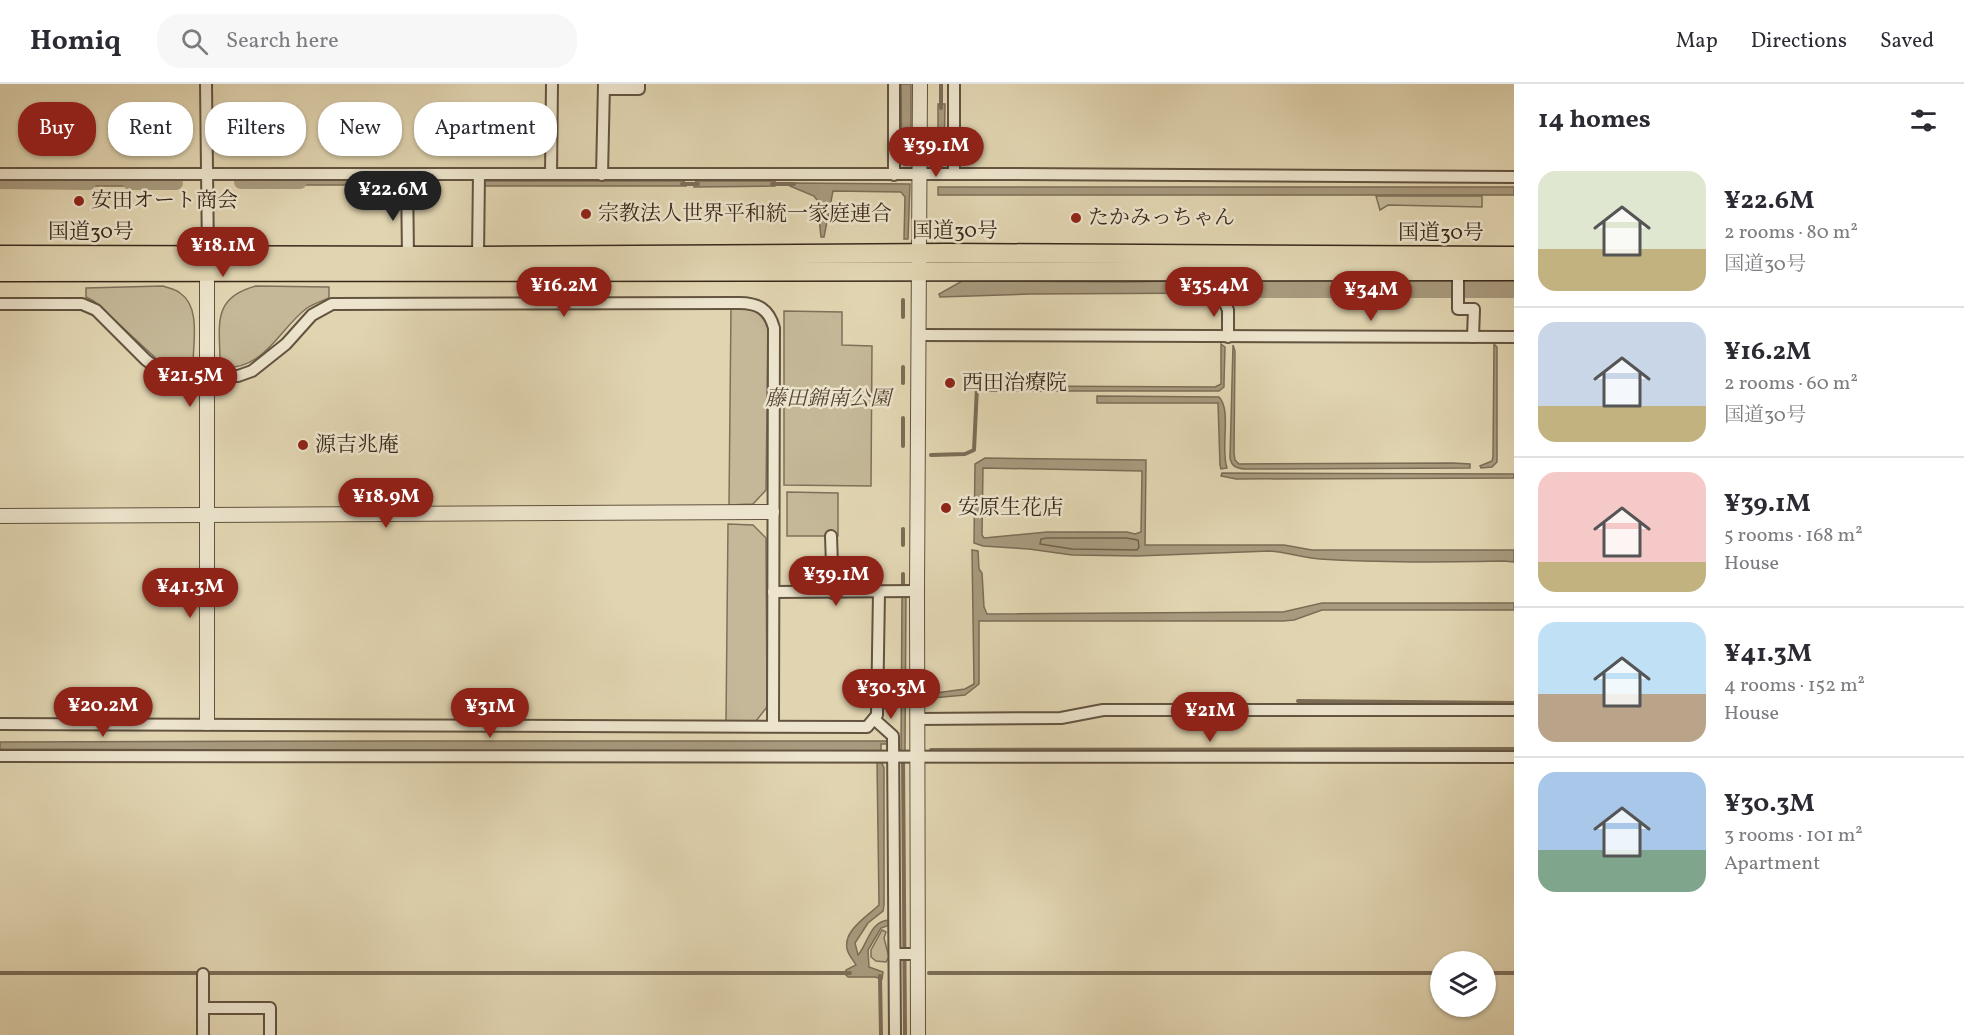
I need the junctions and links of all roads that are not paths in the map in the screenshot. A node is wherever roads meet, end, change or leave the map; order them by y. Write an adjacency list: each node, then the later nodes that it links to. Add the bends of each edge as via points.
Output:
1 (206, 84): 15 (street)
2 (552, 84): 8 (street)
3 (639, 84): 7 (street, via 639,89)
4 (894, 84): 17 (street)
5 (920, 84): 13 (street)
6 (954, 84): 14 (street)
7 (604, 87): 16 (street)
8 (552, 102)
9 (551, 156): 12 (street)
10 (0, 174): 15 (street)
11 (479, 174): 12 (street); 19 (street); 24 (street)
12 (551, 174): 16 (street)
13 (920, 174): 14 (street); 17 (street); 20 (street)
14 (954, 174): 18 (street)
15 (206, 175): 19 (street); 22 (street)
16 (602, 175): 17 (street)
17 (894, 175)
18 (1514, 177)
19 (407, 180): 23 (street)
20 (919, 253): 24 (highway, 国道30号); 25 (highway, 国道30号); 29 (street)
21 (0, 255): 22 (highway, 国道30号)
22 (208, 255): 23 (highway, 国道30号); 28 (street)
23 (408, 256): 24 (highway, 国道30号)
24 (478, 256)
25 (1514, 256)
26 (1514, 271): 31 (highway, 国道30号)
27 (0, 272): 28 (highway, 国道30号)
28 (207, 273): 29 (highway, 国道30号); 37 (street)
29 (918, 273): 30 (highway, 国道30号); 33 (street)
30 (1221, 275): 31 (highway, 国道30号); 34 (street, via 1221,294 1228,310)
31 (1458, 275): 35 (street, via 1458,309 1474,309)
32 (0, 304): 37 (street, via 82,304 96,310 158,369 172,376)
33 (918, 335): 34 (street); 42 (street)
34 (1228, 337): 35 (street)
35 (1473, 337): 36 (street)
36 (1514, 337)
37 (206, 375): 38 (street, via 238,376 252,371 286,344 312,315 332,304 757,305 766,311 774,328); 39 (street)
38 (772, 512): 39 (street); 43 (street)
39 (206, 514): 40 (street); 49 (street)
40 (0, 516)
41 (831, 536): 45 (street)
42 (908, 591): 44 (street); 48 (street)
43 (773, 592): 45 (street); 51 (street)
44 (879, 592): 45 (street); 47 (street)
45 (833, 593)
46 (1514, 710): 48 (street, via 1103,710 1061,718)
47 (874, 719): 51 (street, via 867,726); 53 (street, via 893,736)
48 (917, 719): 53 (street)
49 (207, 723): 50 (street); 51 (street)
50 (0, 724)
51 (773, 725)
52 (0, 756): 53 (street)
53 (905, 757): 54 (street); 55 (street); 55 (street)
54 (1514, 757)
55 (905, 954): 60 (street); 61 (street)
56 (203, 974): 57 (street)
57 (203, 1008): 58 (street); 59 (street, via 270,1008)
58 (203, 1035)
59 (270, 1035)
60 (895, 1035)
61 (918, 1035)

